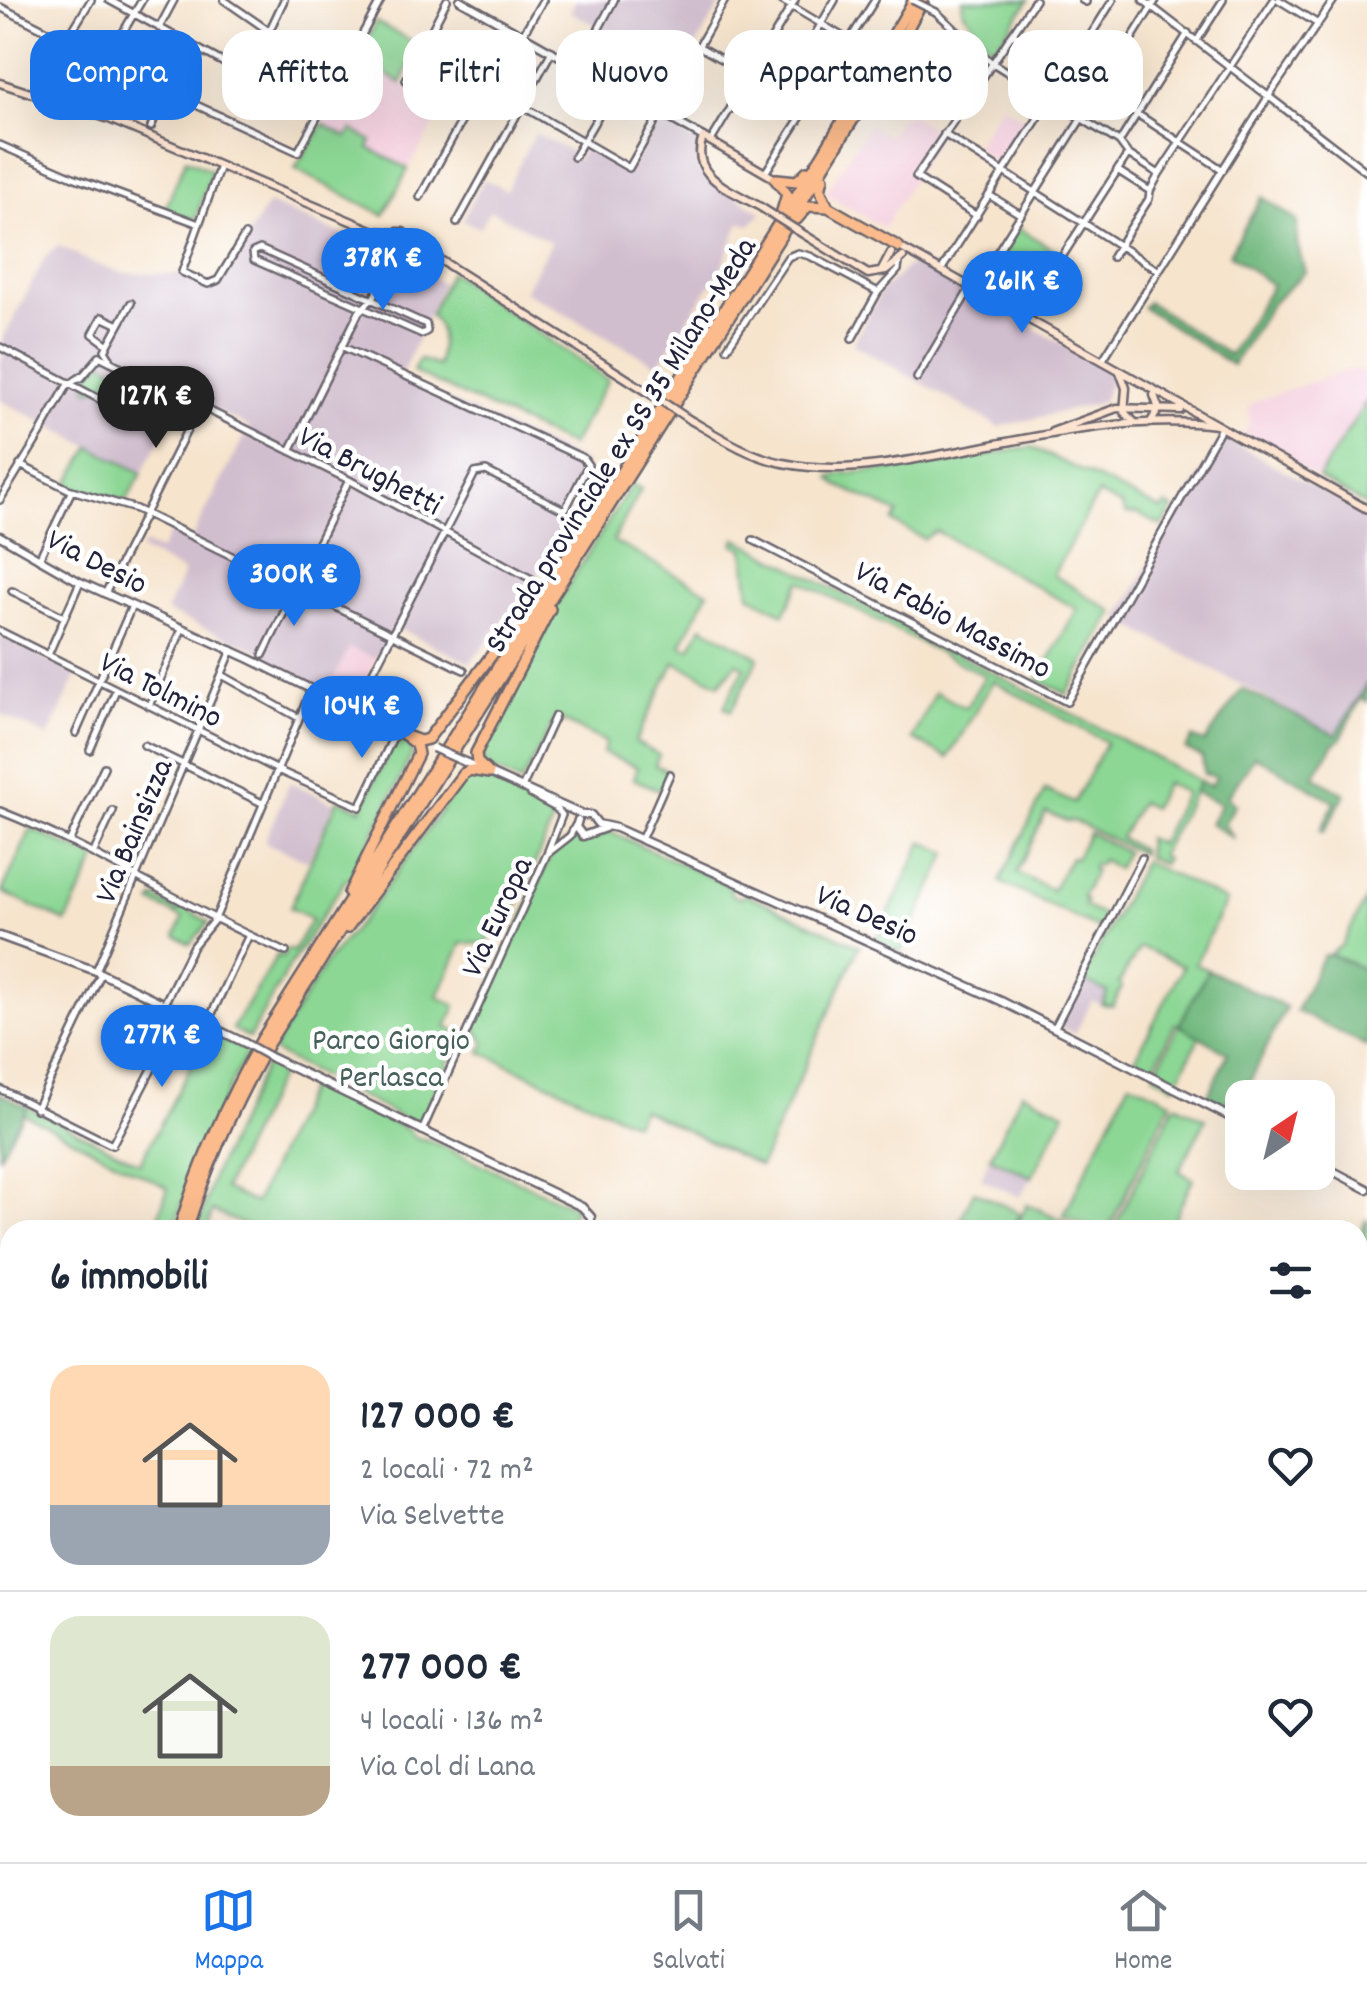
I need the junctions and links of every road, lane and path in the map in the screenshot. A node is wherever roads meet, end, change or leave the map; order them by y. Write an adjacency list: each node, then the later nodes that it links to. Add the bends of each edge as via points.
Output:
1 (92, 0): 34 (street)
2 (109, 0): 28 (street)
3 (142, 0): 28 (street)
4 (174, 0): 31 (street)
5 (224, 0): 36 (street)
6 (284, 0): 37 (street)
7 (381, 0): 38 (street)
8 (447, 0): 39 (street)
9 (460, 0): 24 (street)
10 (543, 0): 41 (street)
11 (614, 0): 42 (street)
12 (726, 0): 51 (street)
13 (781, 0): 25 (street)
14 (835, 0): 29 (street)
15 (876, 0): 46 (street)
16 (913, 0): 58 (street, bridge); 90 (highway, Strada provinciale ex SS 35 Milano-Meda)
17 (923, 0): 88 (highway, Strada provinciale ex SS 35 Milano-Meda)
18 (1035, 0): 47 (street)
19 (1112, 0): 48 (street)
20 (1143, 0): 26 (street)
21 (1223, 0): 52 (street)
22 (1276, 0): 30 (street); 59 (street)
23 (1334, 0): 30 (street)
24 (471, 2): 32 (street)
25 (793, 3): 29 (street); 43 (street)
26 (1153, 3): 49 (street); 50 (street)
27 (0, 7): 33 (street)
28 (134, 14): 31 (street); 35 (street)
29 (821, 24): 44 (street); 45 (street)
30 (1318, 24): 63 (street)
31 (159, 28): 57 (street)
32 (513, 28): 40 (street)
33 (45, 30)
34 (73, 30)
35 (124, 30)
36 (268, 30)
37 (269, 30)
38 (366, 30)
39 (431, 30)
40 (517, 30)
41 (526, 30)
42 (598, 30)
43 (777, 30)
44 (818, 30)
45 (831, 30)
46 (857, 30)
47 (1014, 30)
48 (1093, 30)
49 (1136, 30)
50 (1188, 34): 52 (street); 64 (street)
51 (704, 36)
52 (1197, 40): 59 (street)
53 (536, 41): 55 (street)
54 (1008, 41): 58 (street)
55 (552, 50): 56 (street); 61 (street)
56 (556, 52)
57 (222, 62)
58 (991, 62): 60 (street); 82 (street)
59 (1231, 66): 63 (street); 86 (street)
60 (1008, 73)
61 (536, 80)
62 (0, 83): 92 (main road)
63 (1270, 96): 94 (street); 96 (street)
64 (1143, 105)
65 (536, 114): 84 (street)
66 (724, 114): 83 (street)
67 (1143, 118): 86 (street)
68 (154, 120): 81 (street)
69 (229, 120): 70 (street, via 298,152)
70 (316, 120)
71 (463, 120): 102 (street)
72 (514, 120): 107 (street)
73 (596, 120): 84 (street)
74 (656, 120): 84 (street, via 629,168)
75 (674, 120): 83 (street)
76 (801, 120): 98 (street)
77 (1035, 120): 95 (street)
78 (1080, 120): 99 (street)
79 (1084, 120): 85 (street)
80 (1133, 120): 85 (street)
81 (151, 127)
82 (944, 134): 95 (street); 105 (street, via 916,177)
83 (707, 139): 98 (main road); 119 (main road, bridge, via 700,165 706,175 864,273 878,274)
84 (584, 141): 91 (street)
85 (1120, 142): 89 (street)
86 (1181, 143): 94 (street); 97 (street)
87 (0, 145): 108 (street)
88 (836, 147): 103 (highway, via 820,183); 112 (highway, Strada provinciale ex SS 35 Milano-Meda)
89 (1128, 154): 93 (street); 97 (street)
90 (822, 155): 98 (highway, via 799,180); 114 (highway, Strada provinciale ex SS 35 Milano-Meda)
91 (574, 157)
92 (220, 166): 108 (street); 109 (main road)
93 (1117, 170): 100 (street); 106 (street)
94 (1224, 170): 123 (street)
95 (1004, 171): 99 (street); 101 (street)
96 (1367, 172)
97 (1159, 174): 100 (street)
98 (771, 176): 114 (highway, via 787,198)
99 (1036, 191): 104 (street); 106 (street)
100 (1150, 191): 116 (street)
101 (989, 195): 104 (street); 105 (street)
102 (420, 197)
103 (828, 207): 112 (highway, via 808,206); 119 (highway)
104 (1021, 214): 124 (street)
105 (976, 216): 122 (street)
106 (1083, 221): 116 (street); 129 (street)
107 (457, 223)
108 (199, 224): 111 (street, via 181,268 208,284 218,280)
109 (374, 231): 110 (main road); 115 (main road)
110 (393, 233): 113 (main road); 115 (main road)
111 (245, 236)
112 (779, 239): 165 (highway, Strada provinciale ex SS 35 Milano-Meda)
113 (409, 240): 117 (main road); 118 (main road)
114 (767, 241): 166 (highway, Strada provinciale ex SS 35 Milano-Meda)
115 (389, 244): 117 (main road); 121 (street)
116 (1118, 244): 120 (street); 123 (street)
117 (402, 251): 118 (main road); 121 (street)
118 (426, 253): 153 (main road, bridge, via 750,454 816,469 883,466)
119 (898, 253): 122 (main road); 125 (street, via 898,270)
120 (1112, 257)
121 (390, 263): 126 (street)
122 (942, 269): 124 (main road)
123 (1159, 271): 136 (street)
124 (974, 288): 129 (main road); 139 (street)
125 (878, 292): 131 (street); 134 (street, via 810,256 788,256)
126 (372, 300): 128 (street); 128 (street, via 426,324 427,331); 128 (street, via 254,252 254,260)
127 (130, 302): 130 (street)
128 (362, 308): 133 (street)
129 (1024, 316): 136 (main road)
130 (119, 325): 135 (street); 135 (street, Via Brughetti, via 102,316 93,334)
131 (852, 339)
132 (0, 347): 140 (street)
133 (343, 347): 154 (street); 161 (street, via 583,458 588,466 562,510 478,471)
134 (727, 348)
135 (104, 350): 138 (street); 143 (street, Via Brughetti)
136 (1102, 360): 137 (main road)
137 (1120, 370): 141 (main road); 147 (main road)
138 (82, 375): 140 (street); 142 (street)
139 (917, 378)
140 (69, 384): 142 (street); 155 (street)
141 (1147, 388): 148 (main road); 149 (main road)
142 (82, 390): 145 (street, via 143,422)
143 (168, 391): 144 (street, Via Brughetti); 145 (street)
144 (185, 399): 145 (street); 146 (street, Via Brughetti)
145 (172, 401)
146 (199, 406): 154 (street, Via Brughetti); 160 (street)
147 (1123, 407): 148 (main road); 150 (main road); 153 (main road)
148 (1159, 407): 149 (main road); 151 (main road)
149 (1192, 413): 152 (main road)
150 (1137, 424): 151 (main road); 153 (main road)
151 (1149, 424): 152 (main road)
152 (1218, 426): 159 (main road); 163 (street, Via Fabio Massimo, via 1067,702)
153 (1042, 436)
154 (290, 450): 156 (street, Via Brughetti)
155 (20, 466): 157 (street); 158 (street)
156 (349, 480): 161 (street, Via Brughetti); 169 (street)
157 (72, 490): 160 (street); 164 (street)
158 (0, 500)
159 (1367, 510)
160 (143, 512): 169 (street); 171 (street)
161 (443, 532): 167 (street, Via Brughetti); 176 (street)
162 (0, 536): 164 (street, Via Desio)
163 (753, 540)
164 (39, 559): 168 (street, Via Desio)
165 (573, 564): 201 (highway, via 476,754); 221 (highway, Strada provinciale ex SS 35 Milano-Meda)
166 (557, 573): 195 (highway, via 428,739); 217 (highway, Strada provinciale ex SS 35 Milano-Meda)
167 (535, 581)
168 (80, 582): 171 (street, Via Desio); 173 (street)
169 (294, 588): 176 (street); 179 (street)
170 (12, 592): 173 (street)
171 (104, 594): 172 (street, Via Desio)
172 (132, 606): 174 (street, Via Desio); 183 (street)
173 (64, 618): 178 (street)
174 (182, 629): 177 (street, Via Desio); 188 (street)
175 (0, 631): 178 (street, Via Tolmino)
176 (392, 636): 180 (street); 182 (street)
177 (232, 650): 181 (street, Via Bainsizza); 185 (street, Via Desio)
178 (48, 655): 183 (street, Via Tolmino)
179 (263, 655)
180 (464, 670)
181 (222, 676): 191 (street); 193 (street, Via Bainsizza)
182 (372, 679): 186 (street); 187 (street)
183 (100, 681): 184 (street, Via Tolmino); 194 (street)
184 (116, 690): 188 (street, Via Tolmino); 197 (street)
185 (311, 690): 186 (street, Via Desio); 191 (street)
186 (358, 702): 187 (street); 189 (street)
187 (372, 703): 189 (street); 192 (street)
188 (149, 706): 193 (street, Via Tolmino)
189 (365, 714): 192 (street)
190 (555, 716): 203 (street)
191 (300, 718): 200 (street)
192 (386, 725): 195 (street)
193 (199, 731): 198 (street, Via Bainsizza); 200 (street, Via Tolmino)
194 (76, 733)
195 (401, 733): 200 (street, Via Tolmino, via 360,807); 201 (street, bridge); 217 (highway, via 418,754)
196 (144, 745): 198 (street)
197 (90, 750)
198 (185, 765): 204 (street); 216 (street, Via Bainsizza)
199 (104, 767): 211 (street)
200 (278, 770): 204 (street)
201 (489, 773): 203 (street); 221 (highway, via 464,774)
202 (670, 774): 212 (street)
203 (523, 788): 207 (street); 214 (street, via 562,815)
204 (264, 804): 218 (street)
205 (0, 811): 211 (street)
206 (113, 812): 213 (street)
207 (579, 819): 208 (street, via 594,817); 209 (street); 210 (street, Via Europa)
208 (597, 827): 209 (street); 212 (street, Via Desio)
209 (580, 834): 210 (street, Via Europa)
210 (570, 836): 214 (street, Via Europa)
211 (70, 840): 213 (street)
212 (641, 840): 227 (street, Via Desio)
213 (94, 852): 216 (street)
214 (547, 854): 231 (street, Via Europa)
215 (1142, 858): 227 (street)
216 (137, 876): 218 (street); 223 (street, Via Bainsizza)
217 (343, 912): 234 (highway, Strada provinciale ex SS 35 Milano-Meda, via 229,1097)
218 (215, 919): 219 (street); 224 (street, via 192,946)
219 (248, 935): 222 (street); 226 (street)
220 (0, 936): 223 (street)
221 (328, 948): 235 (highway, Strada provinciale ex SS 35 Milano-Meda, via 236,1102)
222 (286, 952)
223 (98, 972): 224 (street); 229 (street, Via Bainsizza)
224 (164, 1004): 225 (street)
225 (182, 1012): 226 (street); 229 (street, via 115,1141 108,1144)
226 (207, 1024): 231 (street, bridge)
227 (1055, 1028): 230 (street, Via Desio)
228 (0, 1089): 229 (street)
229 (36, 1109)
230 (1225, 1114)
231 (422, 1132): 236 (street, via 583,1207)
232 (1335, 1172): 233 (street)
233 (1367, 1189)
234 (182, 1220)
235 (191, 1220)
236 (592, 1220)

